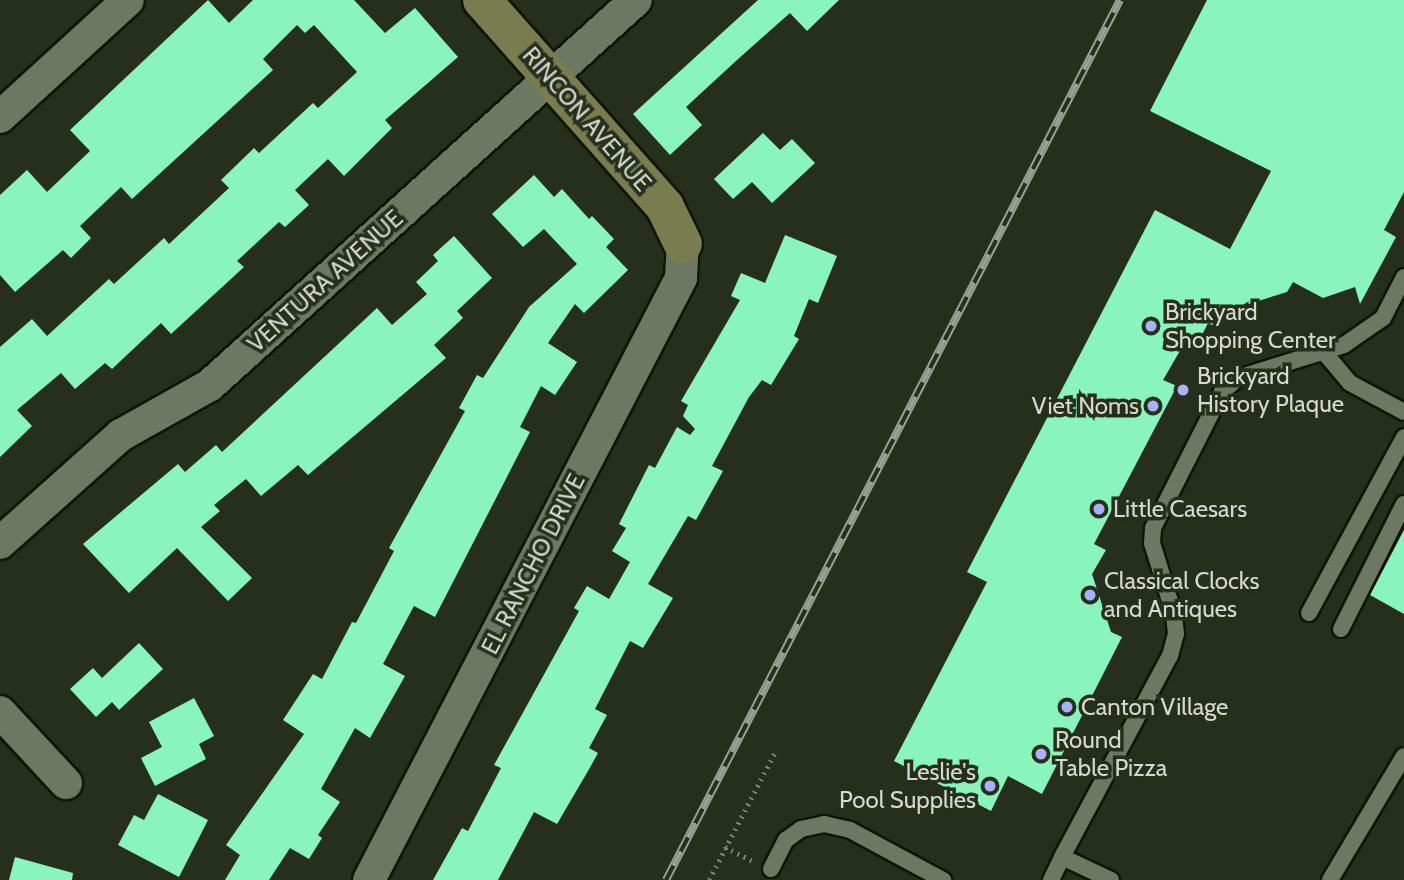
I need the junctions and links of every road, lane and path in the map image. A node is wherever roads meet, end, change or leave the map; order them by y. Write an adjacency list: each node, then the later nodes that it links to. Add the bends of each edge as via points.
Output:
1 (128, 0): 5 (street)
2 (482, 0): 4 (street, RINCON AVENUE)
3 (636, 0): 4 (street, VENTURA AVENUE)
4 (553, 77): 6 (street, RINCON AVENUE, via 665,207); 12 (street, VENTURA AVENUE, via 210,385 121,435)
5 (0, 117)
6 (683, 244): 22 (street, EL RANCHO DRIVE, via 681,278)
7 (1404, 277): 8 (lane, via 1383,318 1344,345)
8 (1323, 351): 9 (lane, via 1350,383); 20 (lane, via 1238,378 1222,392 1153,528 1152,543 1174,614 1176,635 1170,656)
9 (1404, 412)
10 (1404, 437): 13 (lane)
11 (1404, 504): 14 (lane)
12 (0, 543)
13 (1309, 613)
14 (1341, 629)
15 (0, 712): 18 (street)
16 (776, 750): 19 (path)
17 (1404, 756): 27 (lane)
18 (66, 783)
19 (725, 847): 21 (path); 23 (path)
20 (1062, 857): 25 (lane); 26 (lane)
21 (771, 869): 24 (lane, via 786,840 801,829 824,824 850,830)
22 (369, 880)
23 (709, 880)
24 (943, 880)
25 (1051, 880)
26 (1111, 880)
27 (1330, 880)

